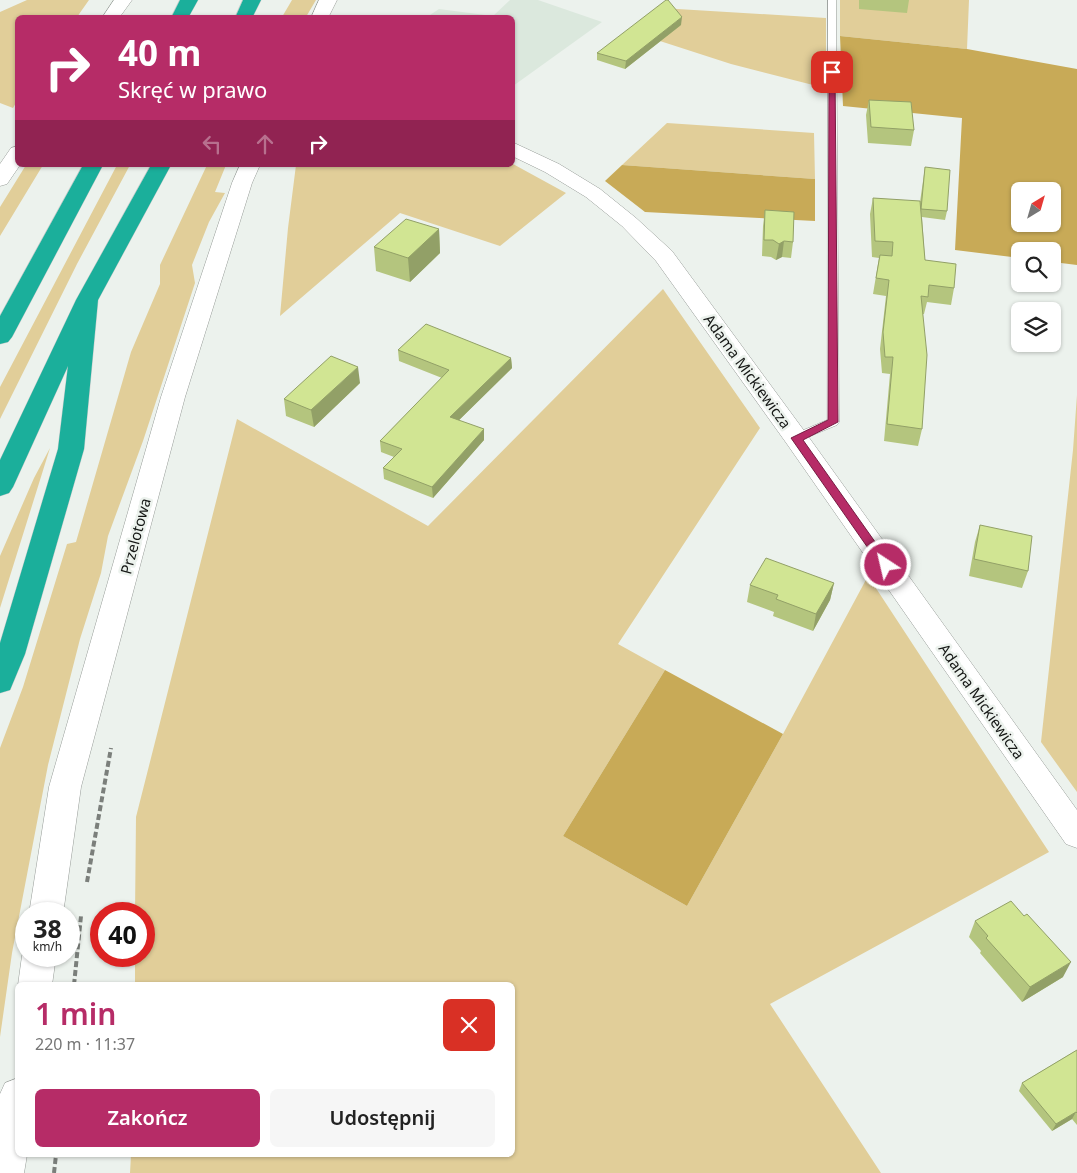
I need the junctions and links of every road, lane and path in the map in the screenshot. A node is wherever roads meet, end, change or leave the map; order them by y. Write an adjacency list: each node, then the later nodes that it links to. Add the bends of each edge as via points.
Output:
1 (123, 0): 6 (street)
2 (189, 0): 7 (highway)
3 (252, 0): 8 (highway)
4 (328, 0): 9 (street)
5 (832, 0): 18 (lane, via 833,422)
6 (112, 15)
7 (181, 15)
8 (244, 15)
9 (320, 15)
10 (515, 150): 18 (street, Adama Mickiewicza, via 593,193 664,256)
11 (15, 157): 15 (street)
12 (93, 167): 17 (highway)
13 (160, 167): 16 (highway)
14 (249, 167): 24 (street, Przelotowa, via 173,397 65,788)
15 (0, 180)
16 (87, 300): 19 (highway); 20 (highway, via 71,449)
17 (0, 337)
18 (796, 438): 22 (street, Adama Mickiewicza)
19 (0, 487)
20 (0, 682)
21 (113, 739): 23 (path)
22 (1077, 836)
23 (87, 883)
24 (48, 902)
25 (82, 912): 28 (path)
26 (37, 967): 27 (street)
27 (35, 982)
28 (74, 982)
29 (15, 1113): 31 (street)
30 (56, 1157): 32 (path)
31 (5, 1173)
32 (54, 1173)

